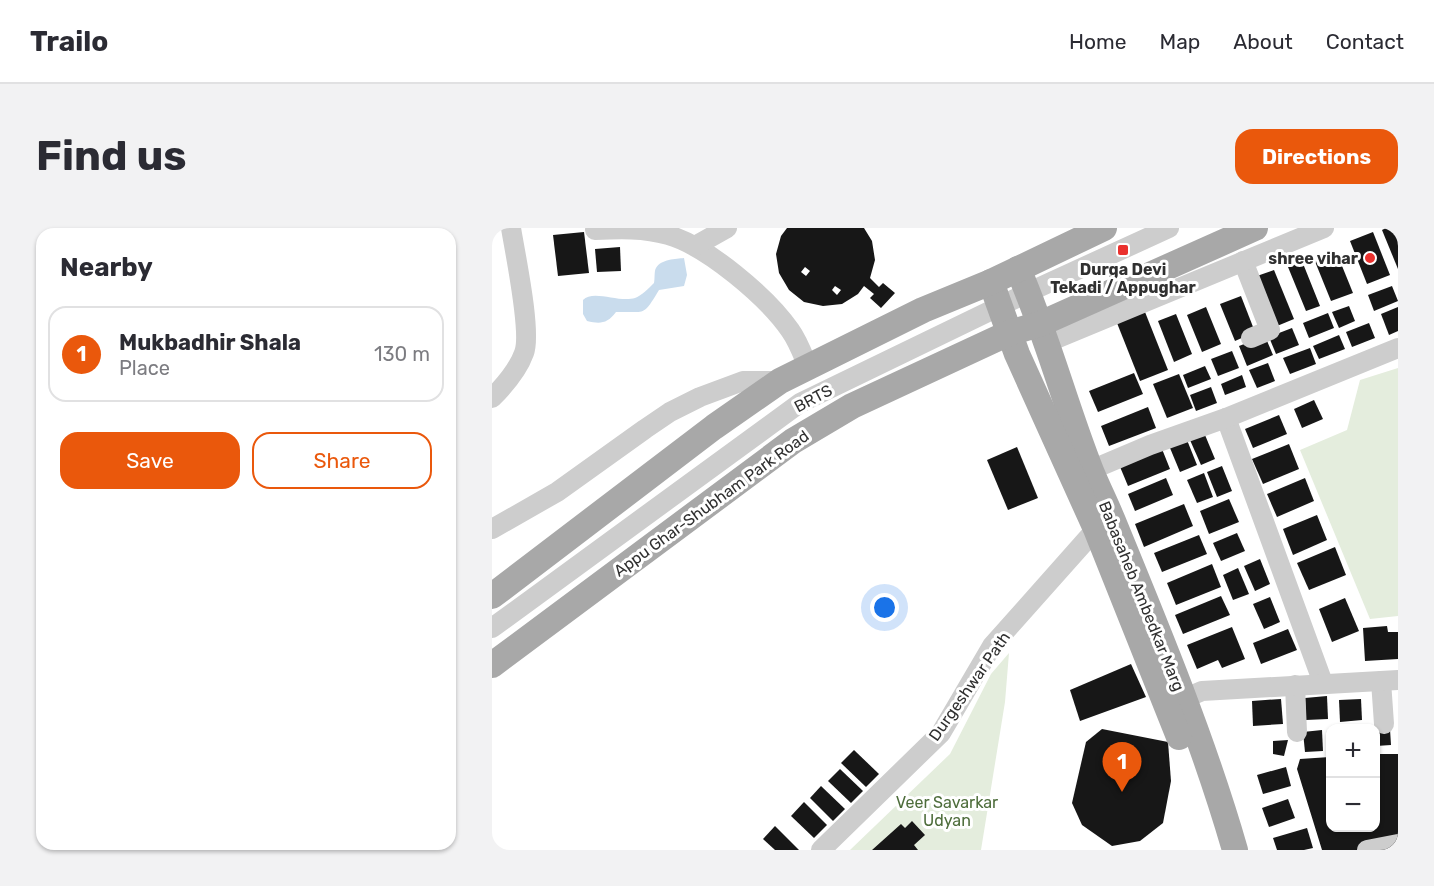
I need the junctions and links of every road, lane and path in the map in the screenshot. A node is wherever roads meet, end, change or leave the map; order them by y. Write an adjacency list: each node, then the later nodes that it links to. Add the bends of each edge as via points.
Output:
1 (511, 228): 21 (street, via 525,322 525,351)
2 (727, 228): 9 (street)
3 (1104, 228): 11 (main road)
4 (1168, 228): 13 (street, BRTS)
5 (1255, 228): 15 (main road)
6 (595, 230): 8 (street)
7 (1311, 230): 10 (street)
8 (668, 231): 9 (street)
9 (695, 246): 19 (street, via 777,313 792,332)
10 (1243, 261): 15 (street); 16 (street, via 1270,330)
11 (1018, 269): 12 (main road); 13 (main road, Babasaheb Ambedkar Marg)
12 (991, 282): 14 (main road, Babasaheb Ambedkar Marg); 19 (main road, via 923,310)
13 (1029, 292): 14 (street, BRTS); 15 (main road, Babasaheb Ambedkar Marg)
14 (999, 307): 17 (main road, Babasaheb Ambedkar Marg); 27 (street, BRTS, via 800,404)
15 (1043, 333): 17 (main road); 23 (main road, Babasaheb Ambedkar Marg)
16 (1251, 338)
17 (1013, 343): 24 (main road, Babasaheb Ambedkar Marg); 28 (main road, Appu Ghar-Shubham Park Road, via 852,406 793,441)
18 (1398, 348): 22 (street)
19 (808, 368): 20 (main road)
20 (780, 381): 25 (street, via 743,381 670,412 557,492); 26 (main road, via 714,426)
21 (492, 398)
22 (1226, 418): 23 (street); 30 (street)
23 (1091, 470): 24 (main road, Babasaheb Ambedkar Marg)
24 (1105, 525): 32 (main road, Babasaheb Ambedkar Marg); 36 (street, Durgeshwar Path, via 992,646 941,733)
25 (492, 529)
26 (492, 596)
27 (492, 628)
28 (492, 665)
29 (1390, 681): 30 (street); 33 (street)
30 (1323, 683): 31 (street)
31 (1295, 685): 32 (street, via 1202,691); 34 (street)
32 (1175, 703): 37 (main road, Babasaheb Ambedkar Marg); 38 (main road, Babasaheb Ambedkar Marg, via 1219,797)
33 (1384, 724)
34 (1298, 732)
35 (1398, 844): 39 (street)
36 (821, 850)
37 (1219, 850)
38 (1235, 850)
39 (1367, 850)

